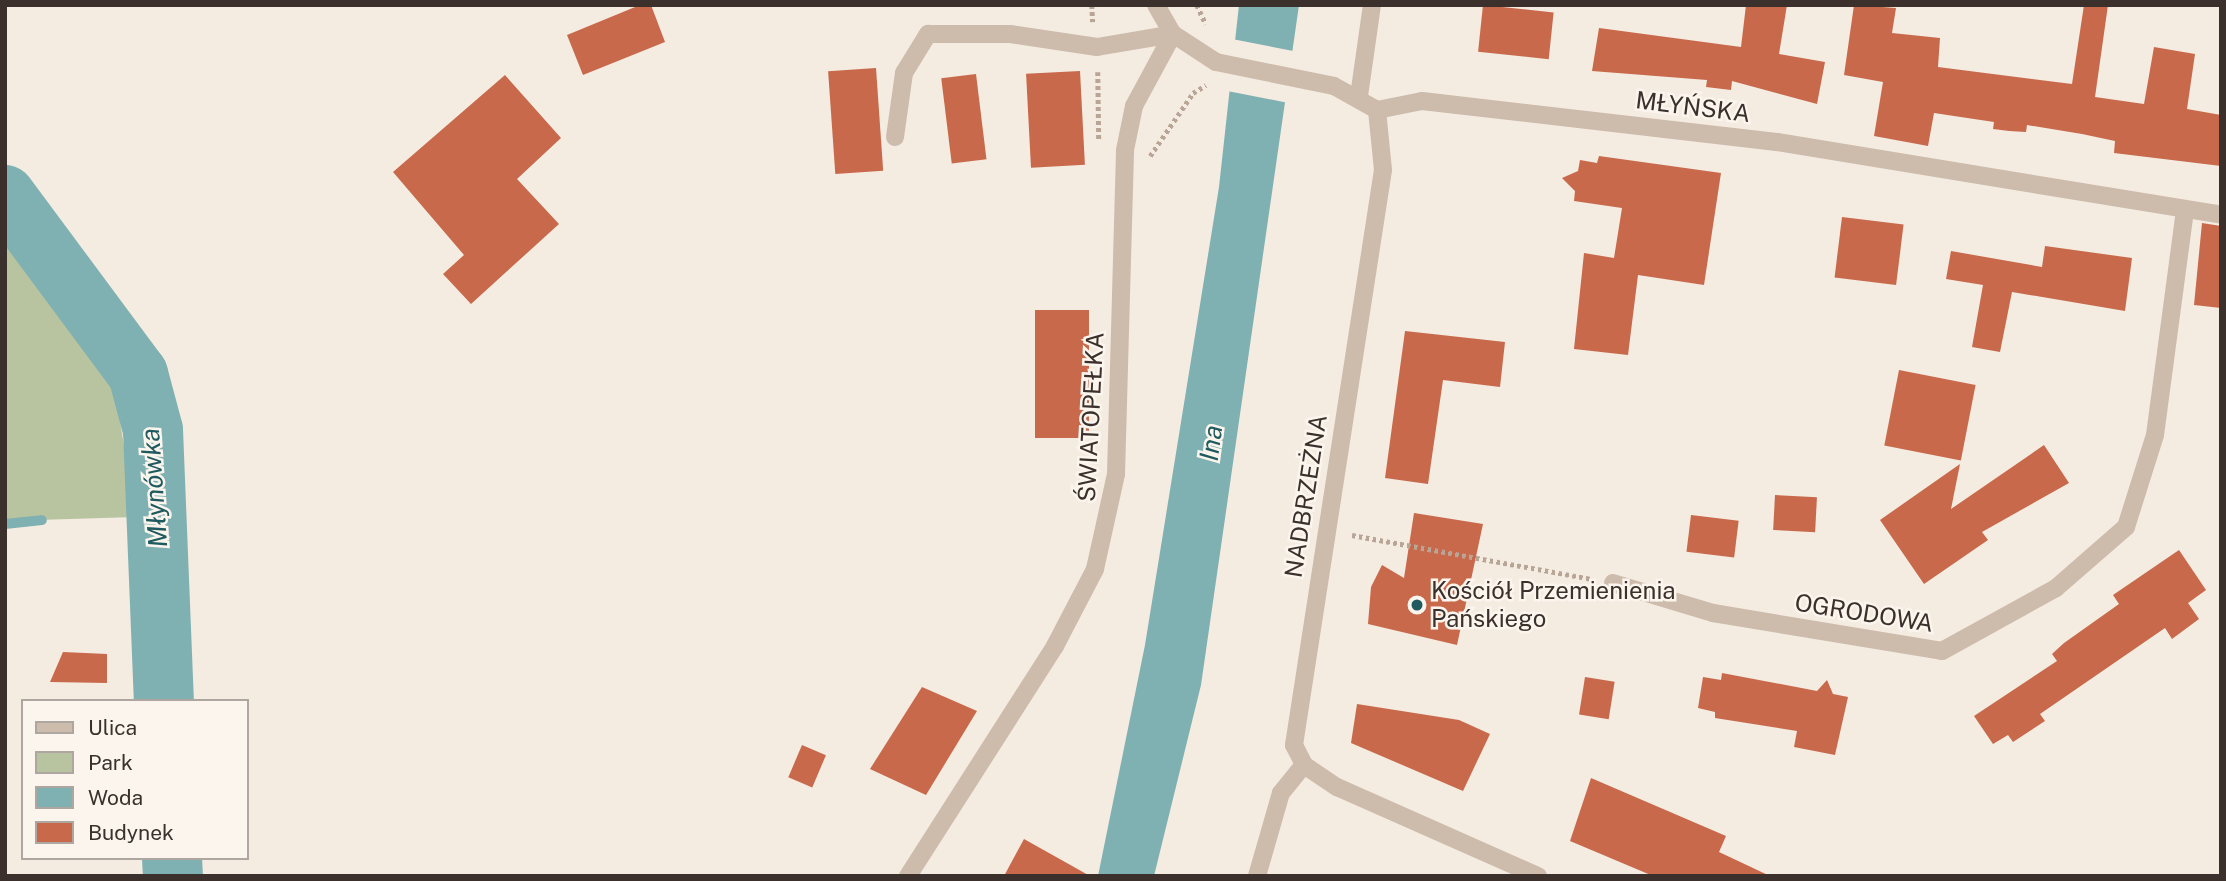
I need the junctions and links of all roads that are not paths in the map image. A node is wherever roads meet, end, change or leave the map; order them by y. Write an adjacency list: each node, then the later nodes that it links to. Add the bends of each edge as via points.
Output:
1 (1156, 5): 3 (street)
2 (1371, 5): 4 (street)
3 (1173, 34): 4 (street, via 1216,62 1334,86); 6 (street, via 1097,47 1010,34 928,34 904,73); 11 (street, ŚWIATOPEŁKA, via 1134,106 1125,150 1116,474 1095,569 1055,646)
4 (1359, 96): 5 (street)
5 (1377, 110): 7 (street, MŁYŃSKA, via 1422,101 1777,142); 10 (street, NADBRZEŻNA, via 1383,170 1293,728)
6 (895, 137)
7 (2185, 211): 8 (street, MŁYŃSKA); 9 (street, OGRODOWA, via 2155,435 2126,527 2056,588 1942,651 1713,613)
8 (2221, 215)
9 (1613, 583)
10 (1304, 765): 12 (street, via 1281,793); 13 (street, via 1337,787)
11 (908, 876)
12 (1257, 876)
13 (1538, 876)

